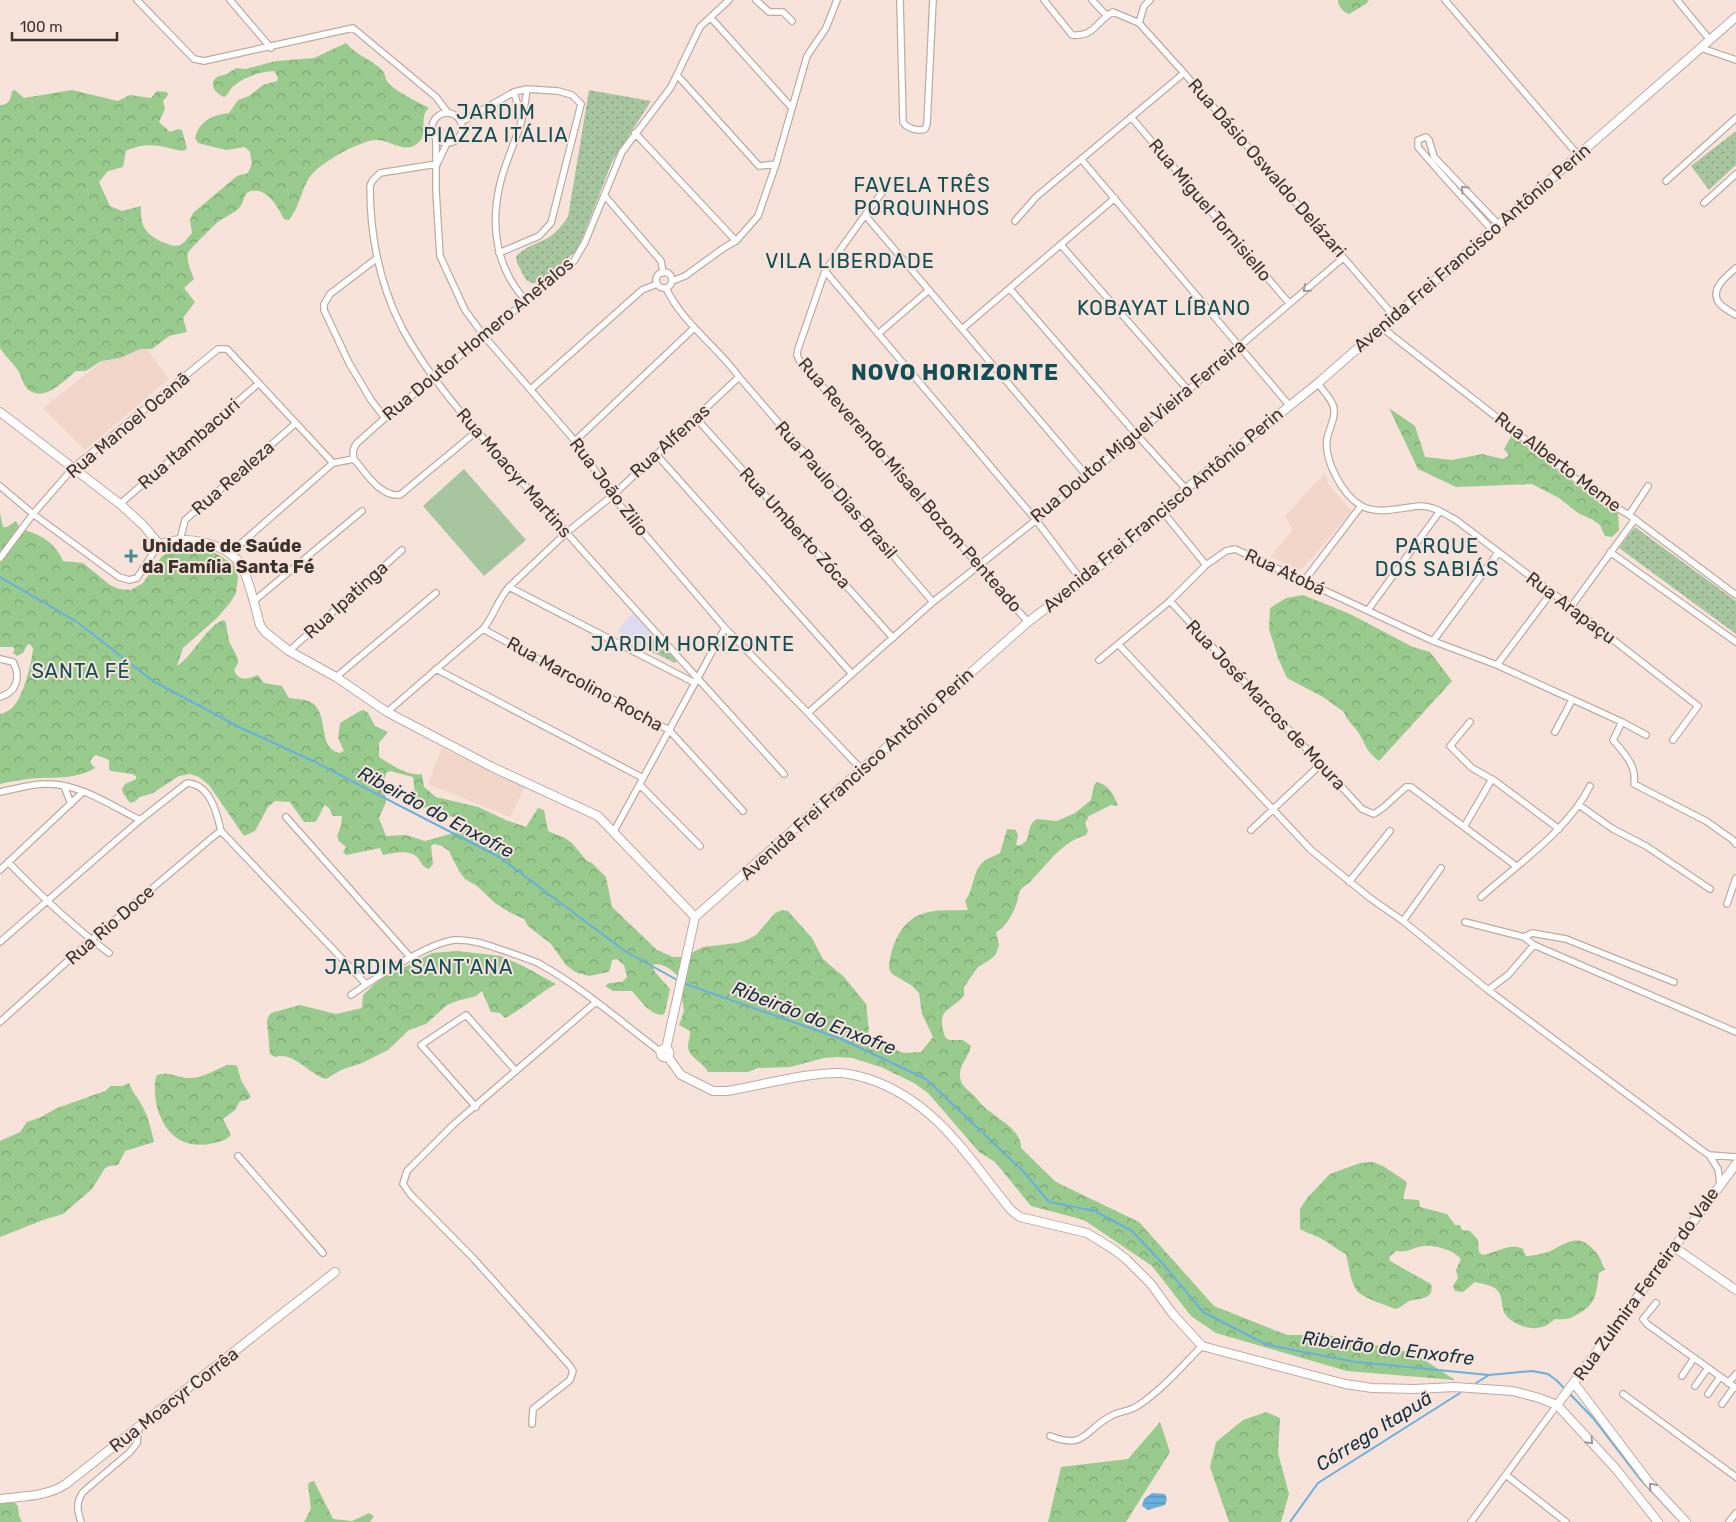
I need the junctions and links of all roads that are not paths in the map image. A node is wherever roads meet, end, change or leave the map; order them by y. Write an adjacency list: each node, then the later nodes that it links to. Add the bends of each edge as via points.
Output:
1 (137, 0): 19 (street, via 194,59 204,61)
2 (230, 0): 19 (street)
3 (729, 0): 14 (street, Rua Doutor Homero Anefalos)
4 (756, 0): 16 (street, via 769,12 783,12)
5 (837, 0): 27 (street, via 826,28 807,56)
6 (900, 0): 7 (street, via 903,122 920,130 927,124)
7 (933, 0)
8 (1044, 0): 13 (street, via 1072,34 1081,36 1095,29)
9 (1092, 0): 13 (street)
10 (1150, 0): 17 (street, via 1144,6)
11 (1445, 0): 37 (street)
12 (1676, 0): 18 (street)
13 (1106, 16): 17 (street, via 1113,12)
14 (711, 18): 23 (street, Rua Doutor Homero Anefalos, via 700,27); 27 (street)
15 (1736, 18): 18 (street, Avenida Frei Francisco Antônio Perin)
16 (792, 21)
17 (1138, 23): 22 (street, Rua Dásio Oswaldo Delázari)
18 (1710, 40): 20 (street, Avenida Frei Francisco Antônio Perin)
19 (271, 48): 26 (street, via 353,28)
20 (1701, 48): 21 (street); 37 (street, Avenida Frei Francisco Antônio Perin)
21 (1736, 60)
22 (1184, 73): 30 (street); 54 (street, Rua Dásio Oswaldo Delázari)
23 (677, 75): 34 (street, Rua Doutor Homero Anefalos); 40 (street, via 759,166)
24 (527, 88): 25 (street); 32 (street); 53 (street, via 572,95 581,104 551,223 539,236)
25 (514, 92): 32 (street); 33 (street)
26 (436, 97): 28 (street); 29 (street)
27 (792, 108): 40 (street)
28 (448, 113): 29 (street); 33 (street)
29 (440, 114): 35 (street, via 432,126)
30 (1131, 117): 38 (street); 65 (street, Rua Miguel Tornisiello)
31 (1736, 118): 42 (street)
32 (522, 120): 53 (street, via 500,184 495,221)
33 (461, 122): 36 (street, via 460,134)
34 (635, 133): 44 (street, Rua Doutor Homero Anefalos, via 622,152); 51 (street)
35 (436, 138): 36 (street); 39 (street, Rua João Zilio)
36 (447, 143): 39 (street, Rua João Zilio)
37 (1578, 155): 49 (street, Avenida Frei Francisco Antônio Perin)
38 (1081, 159): 45 (street); 48 (street, via 1036,196)
39 (437, 164): 55 (street, Rua Moacyr Martins, via 385,171 372,181 371,225); 72 (street, Rua João Zilio, via 440,256 465,310)
40 (776, 164): 51 (street, via 758,216)
41 (1736, 174): 46 (street)
42 (1666, 181)
43 (884, 190): 47 (street, Rua Reverendo Misael Bozom Penteado)
44 (604, 195): 58 (street, via 660,261); 64 (street, Rua Doutor Homero Anefalos, via 574,261)
45 (1115, 198): 52 (street); 73 (street)
46 (1704, 203)
47 (864, 215): 57 (street, Rua Reverendo Misael Bozom Penteado); 63 (street)
48 (1015, 221)
49 (1498, 224): 50 (street, Avenida Frei Francisco Antônio Perin); 50 (street, one-way to 50, via 1434,157 1429,140 1426,137 1418,140 1418,147)
50 (1492, 230): 67 (street, Avenida Frei Francisco Antônio Perin)
51 (736, 241): 59 (street, via 685,276)
52 (1061, 245): 62 (street); 79 (street)
53 (499, 253): 64 (street, via 506,273)
54 (1343, 258): 65 (street, Rua Doutor Miguel Vieira Ferreira, one-way to 65); 67 (street, Rua Dásio Oswaldo Delázari)
55 (376, 259): 74 (street, Rua Moacyr Martins, via 402,328); 82 (street, via 330,294 324,310 349,363)
56 (1736, 268): 66 (street, via 1716,292 1719,303)
57 (825, 271): 71 (street); 114 (street, Rua Reverendo Misael Bozom Penteado, via 798,349 798,360)
58 (663, 273): 59 (street); 60 (street, via 658,276)
59 (672, 280): 61 (street)
60 (657, 284): 61 (street); 78 (street, via 642,290)
61 (666, 288): 69 (street, Rua Paulo Dias Brasil, via 673,303)
62 (1010, 289): 70 (street); 86 (street)
63 (929, 290): 70 (street); 71 (street)
64 (526, 301): 72 (street, Rua Doutor Homero Anefalos)
65 (1289, 303): 73 (street, Rua Doutor Miguel Vieira Ferreira)
66 (1736, 315)
67 (1393, 316): 68 (street, Avenida Frei Francisco Antônio Perin)
68 (1380, 327): 77 (street, Avenida Frei Francisco Antônio Perin); 103 (street, Rua Alberto Meme, via 1599,496)
69 (694, 328): 75 (street, Rua Paulo Dias Brasil); 87 (street)
70 (962, 329): 92 (street)
71 (878, 334): 105 (street)
72 (484, 336): 74 (street, Rua Doutor Homero Anefalos); 78 (street, Rua João Zilio)
73 (1239, 346): 79 (street, Rua Doutor Miguel Vieira Ferreira); 80 (street)
74 (433, 377): 82 (street, Rua Doutor Homero Anefalos); 85 (street, Rua Moacyr Martins)
75 (739, 378): 83 (street, Rua Alfenas); 124 (street, Rua Paulo Dias Brasil)
76 (259, 383): 84 (street); 91 (street, Rua Manoel Ocanã, via 226,349 218,349); 97 (street, Rua Itambacuri)
77 (1318, 383): 80 (street, Avenida Frei Francisco Antônio Perin); 98 (street, via 1333,404 1327,439 1329,458 1337,479)
78 (530, 389): 87 (street, Rua João Zilio)
79 (1188, 390): 86 (street, Rua Doutor Miguel Vieira Ferreira)
80 (1289, 405): 95 (street, Avenida Frei Francisco Antônio Perin)
81 (0, 412): 91 (street)
82 (385, 418): 89 (street, Rua Doutor Homero Anefalos, via 357,442 353,450)
83 (696, 418): 88 (street, Rua Alfenas); 130 (street, Rua Umberto Zóca)
84 (296, 423): 90 (street); 107 (street, Rua Realeza, via 185,520)
85 (477, 431): 89 (street, via 400,495 383,492); 106 (street, Rua Moacyr Martins)
86 (1136, 434): 92 (street, Rua Doutor Miguel Vieira Ferreira); 95 (street)
87 (575, 441): 96 (street, Rua João Zilio)
88 (656, 454): 96 (street, Rua Alfenas); 139 (street)
89 (354, 459): 90 (street)
90 (333, 463): 111 (street)
91 (73, 468): 97 (street); 102 (street, Rua Manoel Ocanã)
92 (1087, 476): 105 (street, Rua Doutor Miguel Vieira Ferreira)
93 (0, 486): 102 (street)
94 (1648, 486): 103 (street)
95 (1186, 489): 101 (street, Avenida Frei Francisco Antônio Perin)
96 (612, 496): 106 (street, Rua Alfenas); 129 (street, Rua João Zilio)
97 (120, 504): 108 (street)
98 (1360, 506): 100 (street, Rua Arapaçu, via 1399,510 1421,506); 117 (street)
99 (362, 510): 122 (street)
100 (1440, 511): 112 (street, Rua Arapaçu); 126 (street)
101 (1162, 512): 115 (street); 116 (street, Avenida Frei Francisco Antônio Perin)
102 (33, 514): 108 (street, via 119,578 138,578); 113 (street, Rua Manoel Ocanã)
103 (1629, 515): 104 (street, Rua Alberto Meme)
104 (1634, 519): 110 (street); 121 (street, Rua Alberto Meme)
105 (1036, 520): 114 (street, Rua Doutor Miguel Vieira Ferreira); 116 (street)
106 (566, 533): 118 (street, Rua Alfenas); 141 (street, Rua Moacyr Martins)
107 (180, 540): 108 (street); 111 (street, via 212,545)
108 (159, 544)
109 (402, 550): 134 (street, Rua Ipatinga)
110 (1610, 552): 125 (street); 132 (street)
111 (230, 553): 122 (street, via 241,565)
112 (1498, 553): 120 (street, Rua Arapaçu); 131 (street)
113 (0, 558)
114 (978, 564): 124 (street, Rua Doutor Miguel Vieira Ferreira); 127 (street, Rua Reverendo Misael Bozom Penteado)
115 (1206, 565): 117 (street, Rua Atobá, via 1226,550 1235,549); 123 (street, Rua Atobá)
116 (1082, 581): 127 (street, Avenida Frei Francisco Antônio Perin)
117 (1304, 581): 126 (street, Rua Atobá)
118 (509, 587): 128 (street, Rua Alfenas); 141 (street)
119 (436, 592): 140 (street)
120 (1551, 593): 125 (street, Rua Arapaçu); 137 (street)
121 (1736, 595)
122 (254, 601): 134 (street, via 260,625)
123 (1170, 601): 133 (street, Rua Atobá); 152 (street, Rua José Marcos de Moura)
124 (933, 602): 130 (street, Rua Doutor Miguel Vieira Ferreira)
125 (1571, 607): 151 (street, Rua Arapaçu, via 1698,706)
126 (1368, 610): 131 (street, Rua Atobá)
127 (1028, 622): 153 (street, Avenida Frei Francisco Antônio Perin)
128 (483, 628): 138 (street, Rua Alfenas); 148 (street, Rua Marcolino Rocha)
129 (725, 628): 141 (street); 145 (street, Rua João Zilio)
130 (893, 638): 139 (street, Rua Doutor Miguel Vieira Ferreira)
131 (1433, 640): 137 (street, Rua Atobá)
132 (1736, 642)
133 (1119, 645): 136 (street, Rua Atobá); 164 (street)
134 (289, 651): 140 (street)
135 (0, 659): 142 (street, via 13,662 18,678 15,687)
136 (1099, 660)
137 (1497, 665): 143 (street, Rua Atobá)
138 (436, 669): 144 (street, Rua Alfenas); 155 (street)
139 (852, 674): 145 (street, Rua Doutor Miguel Vieira Ferreira)
140 (336, 678): 144 (street)
141 (696, 680): 148 (street); 154 (street, Rua Moacyr Martins)
142 (0, 697)
143 (1572, 700): 147 (street, Rua Atobá); 149 (street)
144 (387, 712): 173 (street, via 492,767 598,816)
145 (808, 713): 153 (street, Rua João Zilio)
146 (1470, 722): 156 (street, via 1450,746 1472,768)
147 (1622, 722): 150 (street, Rua Atobá); 174 (street, via 1613,740 1628,757 1636,774 1634,784 1706,821)
148 (669, 730): 155 (street); 165 (street, Rua Marcolino Rocha)
149 (1555, 732)
150 (1646, 735)
151 (1673, 740)
152 (1320, 764): 164 (street); 168 (street, Rua José Marcos de Moura, via 1362,809 1374,814 1406,787 1411,787)
153 (862, 770): 186 (street, Avenida Frei Francisco Antônio Perin)
154 (784, 774)
155 (643, 778): 157 (street)
156 (1492, 779): 168 (street); 169 (street)
157 (640, 785): 173 (street); 175 (street)
158 (64, 786): 160 (street, via 44,784); 161 (street); 162 (street)
159 (1590, 786): 163 (street)
160 (0, 792)
161 (83, 792): 162 (street); 167 (street)
162 (71, 804): 176 (street)
163 (1579, 805): 169 (street); 182 (street)
164 (1273, 809): 170 (street); 181 (street, via 1311,850)
165 (744, 811)
166 (286, 817): 194 (street)
167 (140, 820): 171 (street, via 187,783 193,783 211,800); 184 (street)
168 (1464, 828): 177 (street)
169 (1559, 829): 177 (street)
170 (1252, 830)
171 (221, 831): 190 (street, Rua Rio Doce); 196 (street)
172 (1390, 831): 181 (street)
173 (613, 833): 186 (street)
174 (1736, 844)
175 (700, 846)
176 (8, 862): 179 (street); 184 (street)
177 (1516, 866): 183 (street)
178 (1441, 868): 187 (street)
179 (0, 870)
180 (1736, 878): 185 (street)
181 (1349, 882): 187 (street)
182 (1710, 889)
183 (1482, 897)
184 (47, 902): 190 (street); 191 (street)
185 (1727, 904)
186 (695, 917): 202 (street)
187 (1403, 921): 197 (street)
188 (1465, 922): 189 (street)
189 (1524, 937): 192 (street); 195 (street, via 1532,933 1566,939)
190 (91, 940): 193 (street); 200 (street, Rua Rio Doce)
191 (0, 942)
192 (1534, 945): 197 (street, via 1508,975); 201 (street)
193 (109, 953)
194 (411, 958): 196 (street); 199 (street, via 453,940 489,945 536,963)
195 (1674, 982)
196 (366, 984): 198 (street)
197 (1488, 990): 205 (street)
198 (351, 995)
199 (596, 1002): 202 (street); 203 (street)
200 (0, 1022)
201 (1736, 1032)
202 (665, 1053): 215 (street, via 681,1075 713,1090 727,1091 842,1072 884,1084 916,1102 946,1128 1020,1217 1087,1233 1126,1259)
203 (516, 1071): 204 (street); 204 (street, via 466,1015 421,1045)
204 (476, 1106): 229 (street, via 407,1171 402,1184 474,1259 573,1371 570,1380 533,1409)
205 (1709, 1155): 207 (street); 209 (street, via 1718,1169)
206 (238, 1156): 211 (street)
207 (1736, 1157)
208 (1736, 1164): 209 (street, Rua Zulmira Ferreira do Vale)
209 (1720, 1184): 210 (street, Rua Zulmira Ferreira do Vale)
210 (1674, 1247): 213 (street); 222 (street, Rua Zulmira Ferreira do Vale)
211 (323, 1253)
212 (335, 1272): 230 (street, Rua Moacyr Corrêa)
213 (1736, 1290)
214 (1656, 1303): 216 (street, via 1642,1319)
215 (1202, 1346): 228 (street, via 1345,1384 1372,1388 1455,1387 1513,1391); 231 (street, via 1176,1375 1127,1412 1113,1415 1075,1442 1064,1442)
216 (1694, 1358): 217 (street); 219 (street)
217 (1708, 1368): 220 (street); 223 (street)
218 (1736, 1374): 221 (street)
219 (1682, 1376)
220 (1720, 1377): 221 (street); 226 (street)
221 (1728, 1383): 224 (street)
222 (1572, 1385): 228 (street, Rua Zulmira Ferreira do Vale); 240 (street, one-way to 222, via 1648,1481)
223 (1695, 1386)
224 (1735, 1388): 227 (street)
225 (1623, 1394): 233 (street)
226 (1708, 1394)
227 (1722, 1404)
228 (1557, 1406): 232 (street); 239 (street, one-way to 239, via 1616,1469)
229 (532, 1424)
230 (139, 1428): 234 (street, Rua Moacyr Corrêa, via 56,1491); 236 (street, via 137,1443 130,1452 79,1498)
231 (1050, 1436)
232 (1506, 1475): 237 (street); 238 (street)
233 (1736, 1477)
234 (0, 1499)
235 (1736, 1512): 241 (street)
236 (81, 1522)
237 (1471, 1522)
238 (1566, 1522)
239 (1658, 1522)
240 (1686, 1522)
241 (1729, 1522)

